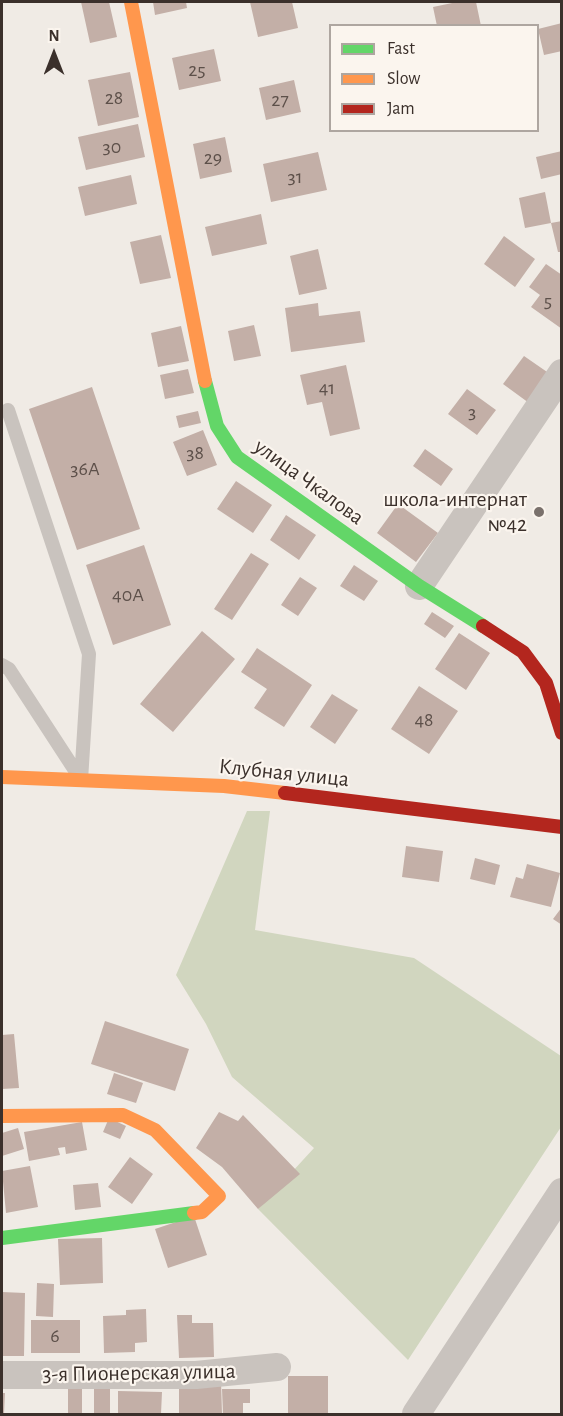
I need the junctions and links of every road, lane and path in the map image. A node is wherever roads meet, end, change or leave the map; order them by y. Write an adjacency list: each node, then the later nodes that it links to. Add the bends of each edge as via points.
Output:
1 (130, 2): 4 (street, улица Чкалова, via 217,426 237,458)
2 (561, 373): 4 (street)
3 (8, 410): 8 (lane, via 88,654)
4 (419, 586): 6 (street, улица Чкалова, via 523,652 546,683)
5 (2, 665): 8 (lane, via 9,669)
6 (561, 733)
7 (2, 777): 8 (street, Клубная улица)
8 (81, 780): 9 (street, Клубная улица, via 224,786)
9 (561, 827)
10 (2, 1116): 12 (street, via 123,1115 154,1130 219,1196 202,1212)
11 (561, 1192): 15 (street)
12 (2, 1239)
13 (277, 1367): 14 (street, 3-я Пионерская улица, via 196,1375)
14 (2, 1375)
15 (416, 1414)

